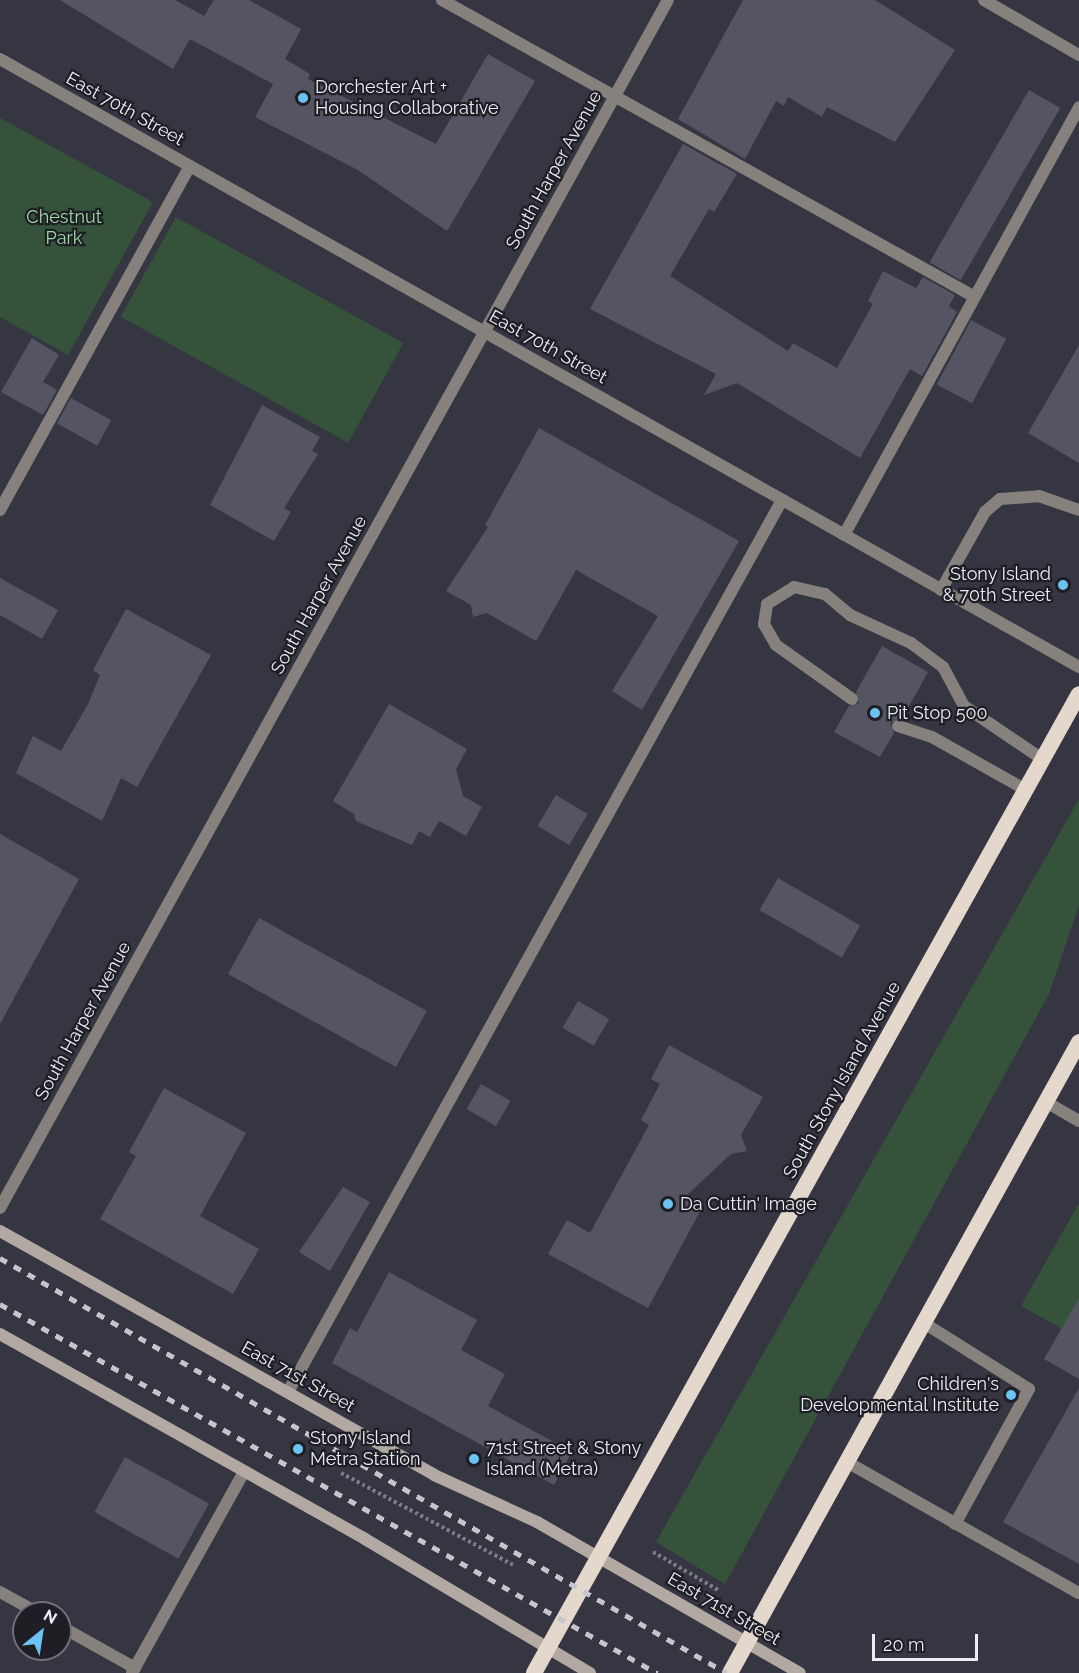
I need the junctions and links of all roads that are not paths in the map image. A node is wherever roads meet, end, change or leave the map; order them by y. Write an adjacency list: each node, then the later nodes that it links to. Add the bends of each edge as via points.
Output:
1 (442, 0): 6 (street)
2 (668, 0): 6 (street, South Harper Avenue)
3 (984, 0): 4 (street)
4 (1079, 55)
5 (0, 59): 8 (street, East 70th Street)
6 (614, 97): 9 (street); 10 (street, South Harper Avenue)
7 (1079, 107): 9 (street)
8 (190, 166): 10 (street, East 70th Street); 12 (street)
9 (975, 297): 14 (street)
10 (485, 332): 11 (street, East 70th Street); 25 (street, South Harper Avenue)
11 (782, 500): 14 (street, East 70th Street); 29 (street)
12 (0, 510)
13 (1079, 510): 15 (street, via 1039,495 1000,499 985,512)
14 (844, 535): 15 (street, East 70th Street)
15 (941, 590): 16 (street, East 70th Street)
16 (1079, 667)
17 (1079, 694): 20 (highway, South Stony Island Avenue)
18 (852, 699): 20 (street, via 776,645 764,624 767,604 794,587 825,594 849,615 911,643 943,667 964,706)
19 (897, 726): 21 (street, via 933,737)
20 (1042, 759): 21 (highway, South Stony Island Avenue)
21 (1026, 790): 33 (highway, South Stony Island Avenue)
22 (1079, 1042): 23 (highway)
23 (1046, 1102): 24 (street); 27 (highway)
24 (1079, 1121)
25 (0, 1208)
26 (0, 1230): 29 (main road, East 71st Street)
27 (924, 1323): 30 (highway); 32 (street, via 1029,1389)
28 (0, 1334): 31 (main road)
29 (288, 1392): 33 (main road, East 71st Street, via 434,1475)
30 (847, 1462): 32 (street); 38 (highway)
31 (244, 1472): 39 (main road); 40 (street)
32 (955, 1524): 35 (street)
33 (597, 1557): 38 (main road, East 71st Street); 39 (highway, South Stony Island Avenue)
34 (0, 1592): 36 (street)
35 (1079, 1593)
36 (16, 1601)
37 (72, 1633): 40 (street)
38 (747, 1644): 43 (highway); 44 (main road, East 71st Street)
39 (547, 1650): 41 (highway, South Stony Island Avenue); 42 (main road)
40 (134, 1671)
41 (534, 1673)
42 (590, 1673)
43 (730, 1673)
44 (800, 1673)

